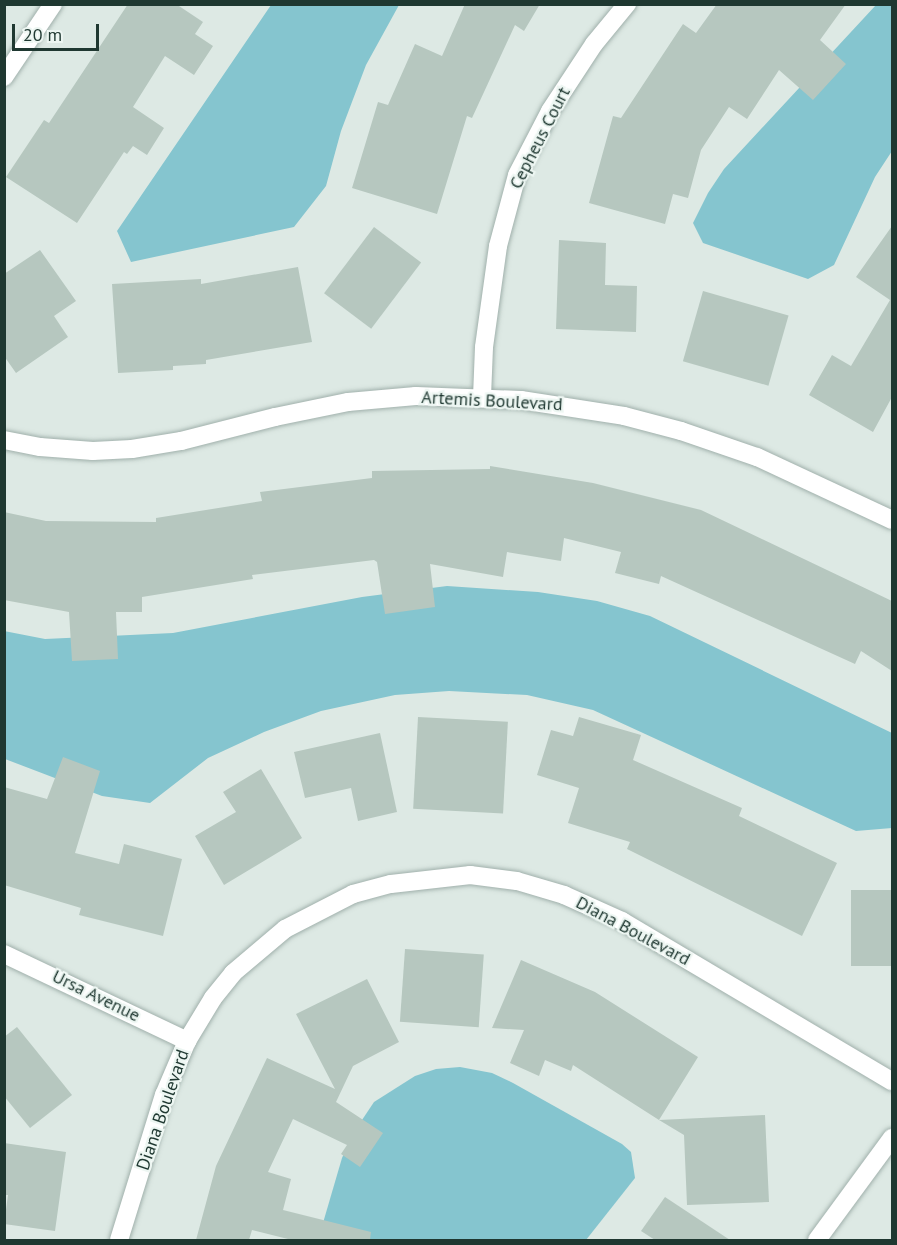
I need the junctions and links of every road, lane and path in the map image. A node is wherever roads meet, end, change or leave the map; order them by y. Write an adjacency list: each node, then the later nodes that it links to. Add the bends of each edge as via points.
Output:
1 (53, 4): 3 (street)
2 (627, 4): 4 (street, Cepheus Court, via 594,44 550,111 517,175 498,246 484,347)
3 (4, 77)
4 (482, 397): 5 (street, Artemis Boulevard, via 416,396 348,402 132,449 93,451); 6 (street, Artemis Boulevard, via 570,406 681,431 757,457)
5 (4, 440)
6 (892, 520)
7 (4, 954): 8 (street, Ursa Avenue)
8 (187, 1041): 9 (street, Diana Boulevard, via 233,973 285,929 353,894 391,884 470,875 517,881 564,895 622,921); 11 (street, Diana Boulevard, via 165,1095)
9 (892, 1081)
10 (892, 1138): 12 (street)
11 (119, 1240)
12 (817, 1240)

